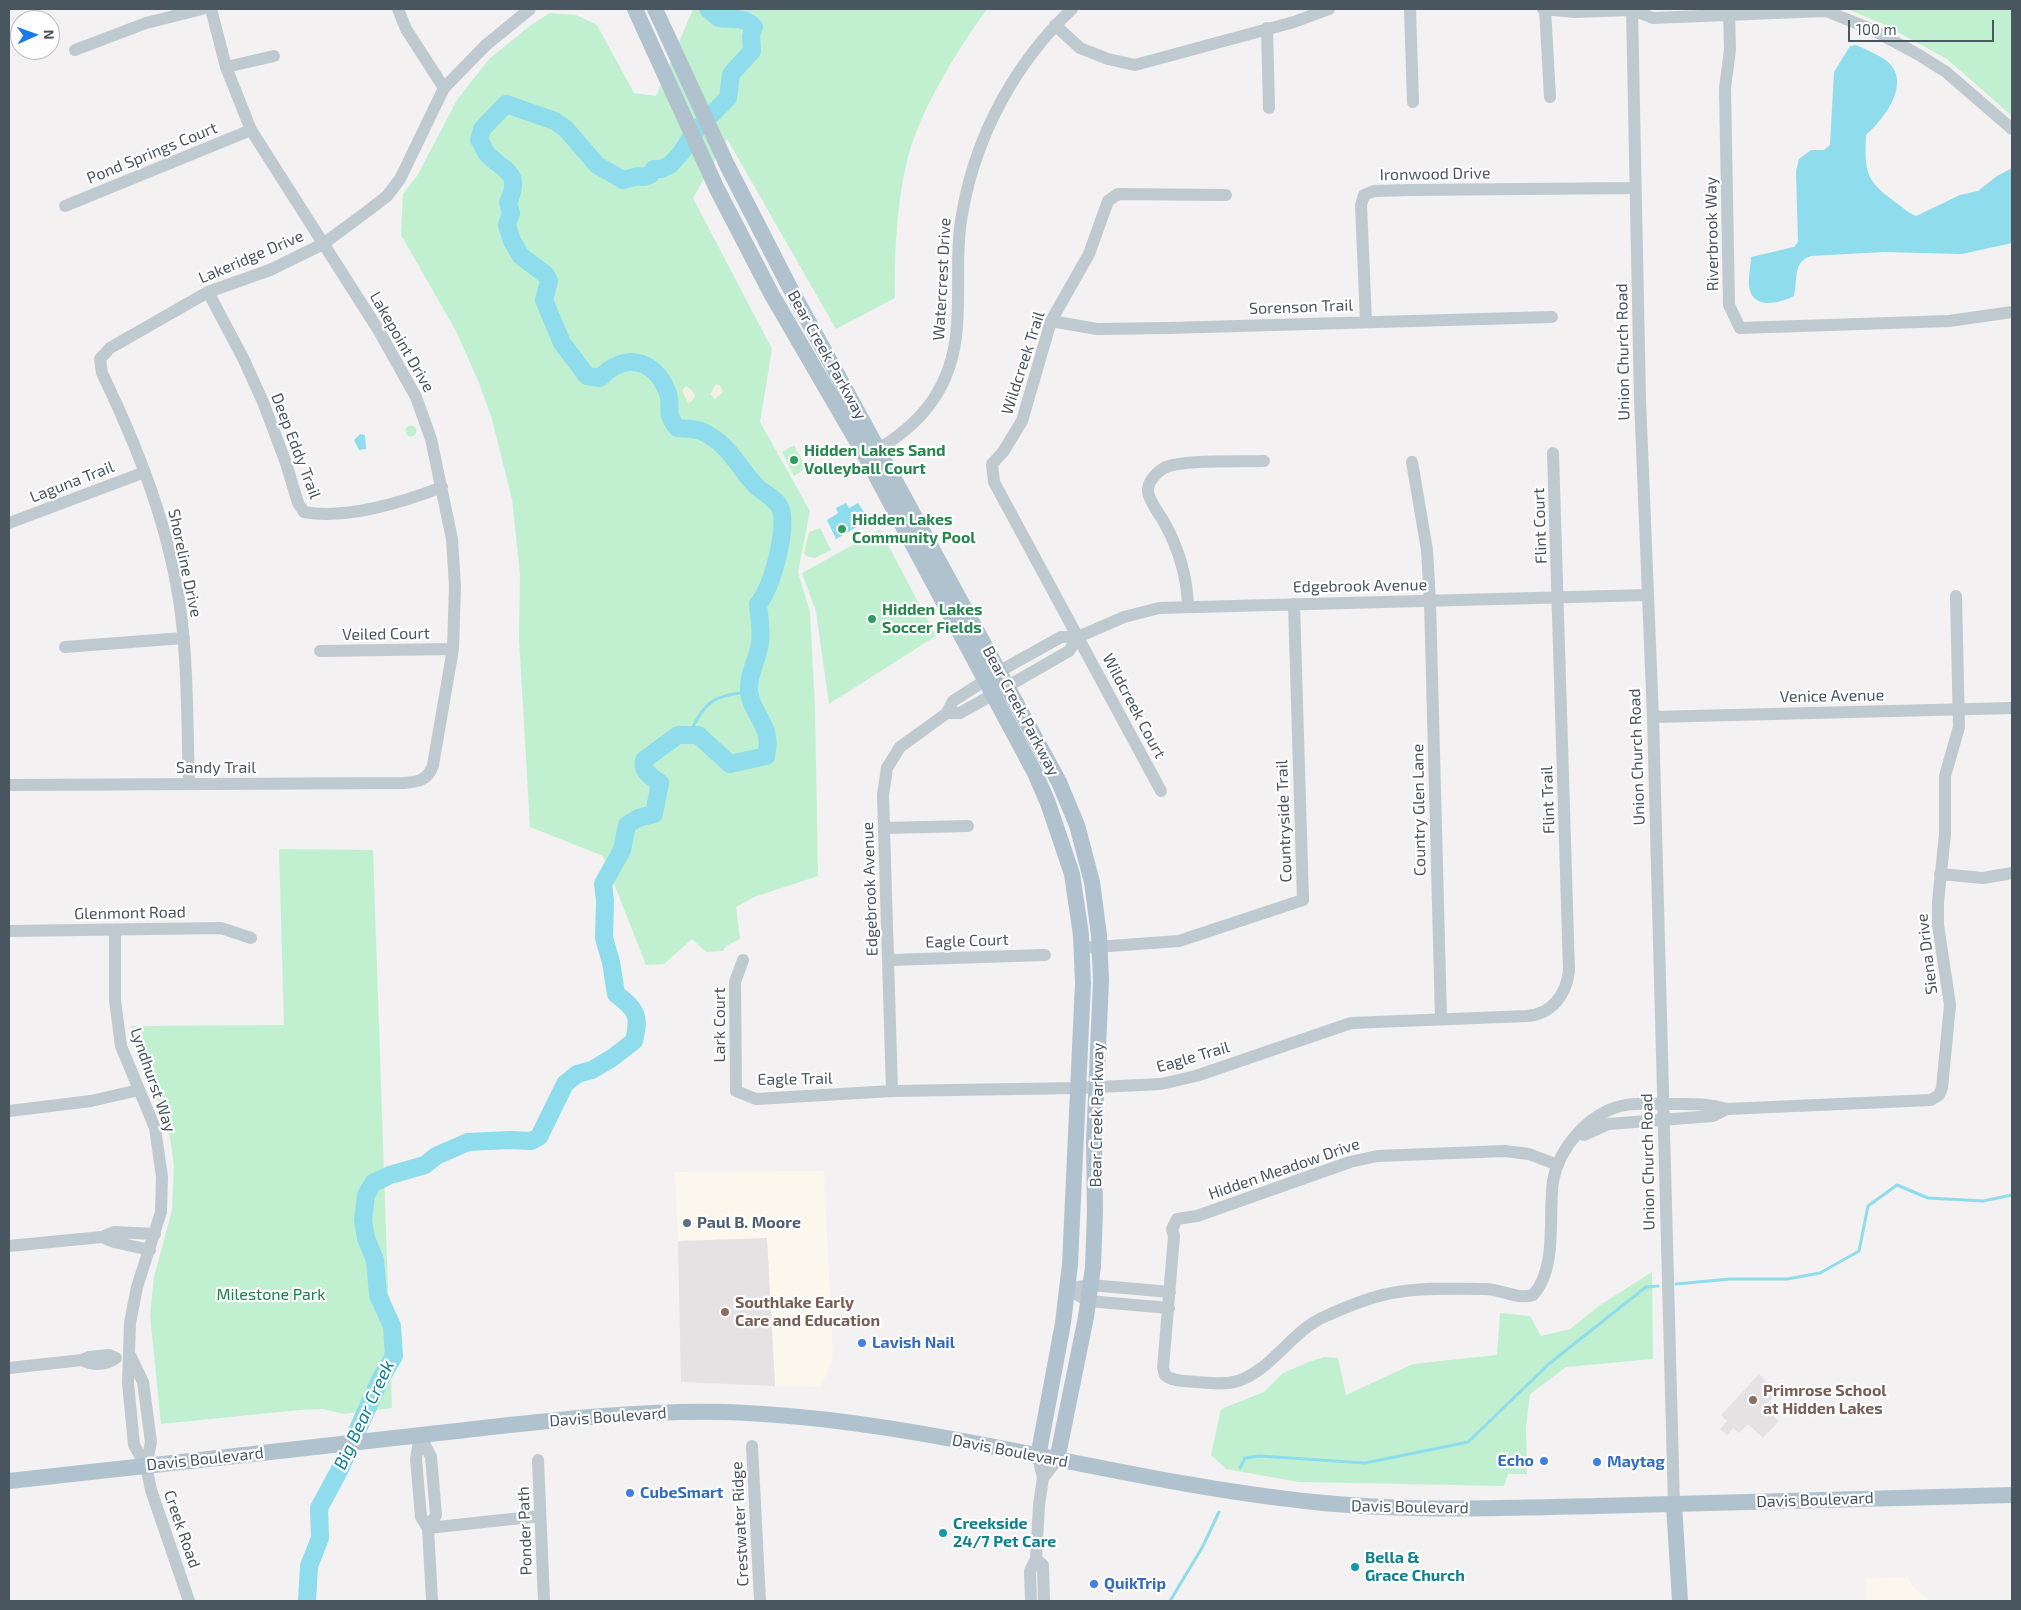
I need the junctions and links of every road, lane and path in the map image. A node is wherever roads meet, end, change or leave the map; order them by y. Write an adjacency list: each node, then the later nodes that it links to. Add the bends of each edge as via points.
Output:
1 (202, 9): 16 (street, via 146,23)
2 (211, 9): 18 (street, Lakepoint Drive)
3 (398, 9): 19 (street, via 406,29)
4 (530, 9): 19 (street, Lakeridge Drive, via 486,46)
5 (635, 9): 35 (main road, Bear Creek Parkway, via 717,189 772,295)
6 (656, 9): 35 (main road, Bear Creek Parkway, via 727,165)
7 (1072, 9): 14 (street, Watercrest Drive)
8 (1329, 9): 15 (street)
9 (1410, 9): 21 (street)
10 (1544, 9): 11 (street, via 1575,12); 20 (street)
11 (1633, 9): 13 (street, via 1653,18); 25 (street, Union Church Road)
12 (1823, 10): 13 (street); 23 (street, via 1871,28 1919,55 1946,72)
13 (1729, 12): 30 (street, Riverbrook Way, via 1730,50 1725,88 1730,305 1740,328 1949,321)
14 (1055, 25): 15 (street, via 1080,48 1108,59 1134,64); 35 (street, Watercrest Drive, via 1009,88 982,140 972,171 957,244 956,338 942,384 922,417)
15 (1267, 28): 22 (street)
16 (75, 50)
17 (274, 56): 18 (street)
18 (226, 67): 24 (street, Lakepoint Drive)
19 (444, 88): 28 (street, Lakeridge Drive, via 400,179 387,196)
20 (1550, 97)
21 (1413, 102)
22 (1269, 108)
23 (2012, 129)
24 (251, 130): 27 (street, Pond Springs Court); 28 (street, Lakepoint Drive)
25 (1635, 188): 33 (street, Ironwood Drive, via 1412,190 1374,191 1364,195 1361,205); 42 (street, Union Church Road)
26 (1226, 195): 32 (street, Wildcreek Trail, via 1112,196 1089,254)
27 (65, 206)
28 (323, 244): 29 (street, Lakeridge Drive, via 270,270); 40 (street, Lakepoint Drive, via 379,331 416,397 431,439)
29 (208, 292): 34 (street, Lakeridge Drive, via 110,348); 40 (street, Deep Eddy Trail, via 263,402 304,512 363,510 407,500)
30 (2012, 312)
31 (1552, 317): 33 (street, Sorenson Trail)
32 (1051, 321): 33 (street, Sorenson Trail, via 1097,329); 48 (street, Wildcreek Trail, via 1022,421 992,464 992,474)
33 (1366, 322)
34 (100, 359): 39 (street, Shoreline Drive, via 102,373)
35 (872, 453): 53 (main road, Bear Creek Parkway); 55 (main road, Bear Creek Parkway)
36 (1554, 453): 44 (street, Flint Court)
37 (1264, 461): 47 (street, via 1175,466 1165,468 1151,479 1148,491 1152,503 1182,561 1188,587)
38 (1412, 462): 45 (street, Country Glen Lane, via 1427,550)
39 (146, 472): 41 (street, Laguna Trail); 49 (street, Shoreline Drive, via 171,558)
40 (442, 487): 51 (street, Lakepoint Drive, via 452,539)
41 (9, 522)
42 (1647, 595): 44 (street, Edgebrook Avenue); 58 (street, Union Church Road)
43 (1956, 596): 57 (street, Siena Drive)
44 (1559, 597): 45 (street, Edgebrook Avenue); 75 (street, Flint Trail, via 1570,971)
45 (1430, 601): 46 (street, Edgebrook Avenue); 76 (street, Country Glen Lane)
46 (1294, 604): 47 (street, Edgebrook Avenue); 71 (street, Countryside Trail, via 1303,900 1187,939)
47 (1188, 606): 48 (street, Edgebrook Avenue, via 1134,614)
48 (1078, 637): 53 (street, Edgebrook Avenue, via 1061,637); 54 (street, Edgebrook Avenue, via 1069,651); 62 (street, Wildcreek Court)
49 (184, 638): 50 (street); 60 (street, Shoreline Drive)
50 (65, 647)
51 (453, 649): 52 (street, Veiled Court); 59 (street, Lakepoint Drive, via 433,765)
52 (320, 651)
53 (1000, 671): 54 (main road, Bear Creek Parkway); 55 (street, Edgebrook Avenue)
54 (1008, 686): 55 (street, Edgebrook Avenue); 71 (main road, Bear Creek Parkway, via 1059,782 1076,825 1095,898)
55 (990, 687): 64 (street, Edgebrook Avenue, via 960,713 947,713 900,747 887,768 883,795); 70 (main road, Bear Creek Parkway, via 1041,786 1062,842 1073,878)
56 (2012, 708): 57 (street, Venice Avenue)
57 (1960, 709): 58 (street, Venice Avenue); 66 (street, Siena Drive, via 1959,727 1945,776 1945,834)
58 (1653, 717): 82 (street, Union Church Road)
59 (424, 780): 60 (street, Sandy Trail, via 404,783)
60 (189, 784): 61 (street, Sandy Trail)
61 (9, 785)
62 (1161, 791)
63 (968, 826): 64 (street)
64 (884, 828): 74 (street, Edgebrook Avenue)
65 (2012, 873): 66 (street, via 1983,878)
66 (1940, 874): 83 (street, Siena Drive, via 1938,925 1950,1006 1942,1088 1936,1098)
67 (115, 930): 68 (street, Glenmont Road); 69 (street, Glenmont Road, via 221,928); 79 (street, Lyndhurst Way, via 116,1020 121,1046)
68 (9, 931)
69 (250, 938)
70 (1082, 948): 71 (street, Countryside Trail); 78 (main road, Bear Creek Parkway)
71 (1100, 948): 77 (main road, Bear Creek Parkway)
72 (1045, 955): 74 (street, Eagle Court)
73 (743, 960): 80 (street, Lark Court, via 734,982)
74 (890, 960): 81 (street, Edgebrook Avenue)
75 (1559, 1000): 76 (street, Eagle Trail, via 1544,1012 1532,1016)
76 (1441, 1018): 77 (street, Eagle Trail, via 1351,1023 1178,1081)
77 (1096, 1086): 78 (street, Eagle Trail); 91 (main road, Bear Creek Parkway, via 1095,1239)
78 (1078, 1088): 81 (street, Eagle Trail); 92 (main road, Bear Creek Parkway)
79 (139, 1090): 84 (street, via 91,1101); 87 (street, Lyndhurst Way, via 155,1128 160,1152 162,1196)
80 (736, 1091): 81 (street, Eagle Trail, via 756,1099)
81 (892, 1091)
82 (1663, 1104): 83 (street, Siena Drive, via 1708,1103); 85 (street, Union Church Road); 86 (street, Siena Drive, via 1613,1109 1583,1128)
83 (1727, 1109): 85 (street, Siena Drive, via 1713,1116)
84 (9, 1111)
85 (1663, 1120): 86 (street, Siena Drive, via 1601,1126 1583,1136); 109 (street, Union Church Road)
86 (1561, 1159): 93 (street, Hidden Meadow Drive, via 1505,1151 1391,1154 1350,1162 1197,1216 1176,1220 1172,1229); 95 (street, Hidden Meadow Drive, via 1553,1183 1548,1254 1541,1284 1533,1295 1520,1296 1485,1289 1396,1292 1316,1321 1258,1370 1245,1378 1222,1383 1171,1379 1164,1375)
87 (155, 1234): 88 (street, via 114,1232); 90 (street, Lyndhurst Way)
88 (102, 1237): 89 (street); 90 (street)
89 (9, 1246)
90 (150, 1250): 96 (street, Lyndhurst Way, via 132,1305)
91 (1090, 1284): 92 (street); 93 (street); 94 (main road, Bear Creek Parkway)
92 (1068, 1289): 94 (street); 100 (main road, Bear Creek Parkway)
93 (1170, 1292): 95 (street, Hidden Meadow Drive)
94 (1088, 1301): 95 (street); 102 (main road, Bear Creek Parkway)
95 (1169, 1308)
96 (130, 1357): 97 (street, via 116,1358 110,1363 90,1364 82,1360); 103 (street, Lyndhurst Way, via 143,1382 151,1442)
97 (9, 1368)
98 (420, 1435): 100 (main road, Davis Boulevard, via 588,1417 667,1412 754,1413 888,1427); 103 (main road, Davis Boulevard); 106 (street, via 432,1457); 107 (street, via 416,1459)
99 (752, 1446): 116 (street, Crestwater Ridge)
100 (1038, 1457): 102 (main road, Davis Boulevard); 104 (street, Bear Creek Parkway)
101 (538, 1460): 110 (street, Ponder Path)
102 (1057, 1460): 104 (street, Bear Creek Parkway); 109 (main road, Davis Boulevard, via 1277,1498 1339,1505 1428,1509)
103 (146, 1466): 105 (main road, Davis Boulevard); 113 (street, Creek Road, via 151,1490)
104 (1043, 1478): 112 (street, Bear Creek Parkway)
105 (9, 1481)
106 (434, 1492): 107 (street); 111 (street, via 436,1515)
107 (419, 1493): 111 (street, via 421,1518)
108 (2012, 1495): 109 (main road, Davis Boulevard)
109 (1674, 1505): 119 (main road)
110 (540, 1516): 111 (street); 115 (street, Ponder Path)
111 (428, 1528): 114 (street)
112 (1036, 1560): 117 (street, Bear Creek Parkway, via 1030,1571); 118 (street, Bear Creek Parkway, via 1042,1565)
113 (189, 1601)
114 (432, 1601)
115 (544, 1601)
116 (760, 1601)
117 (1031, 1601)
118 (1044, 1601)
119 (1680, 1601)

